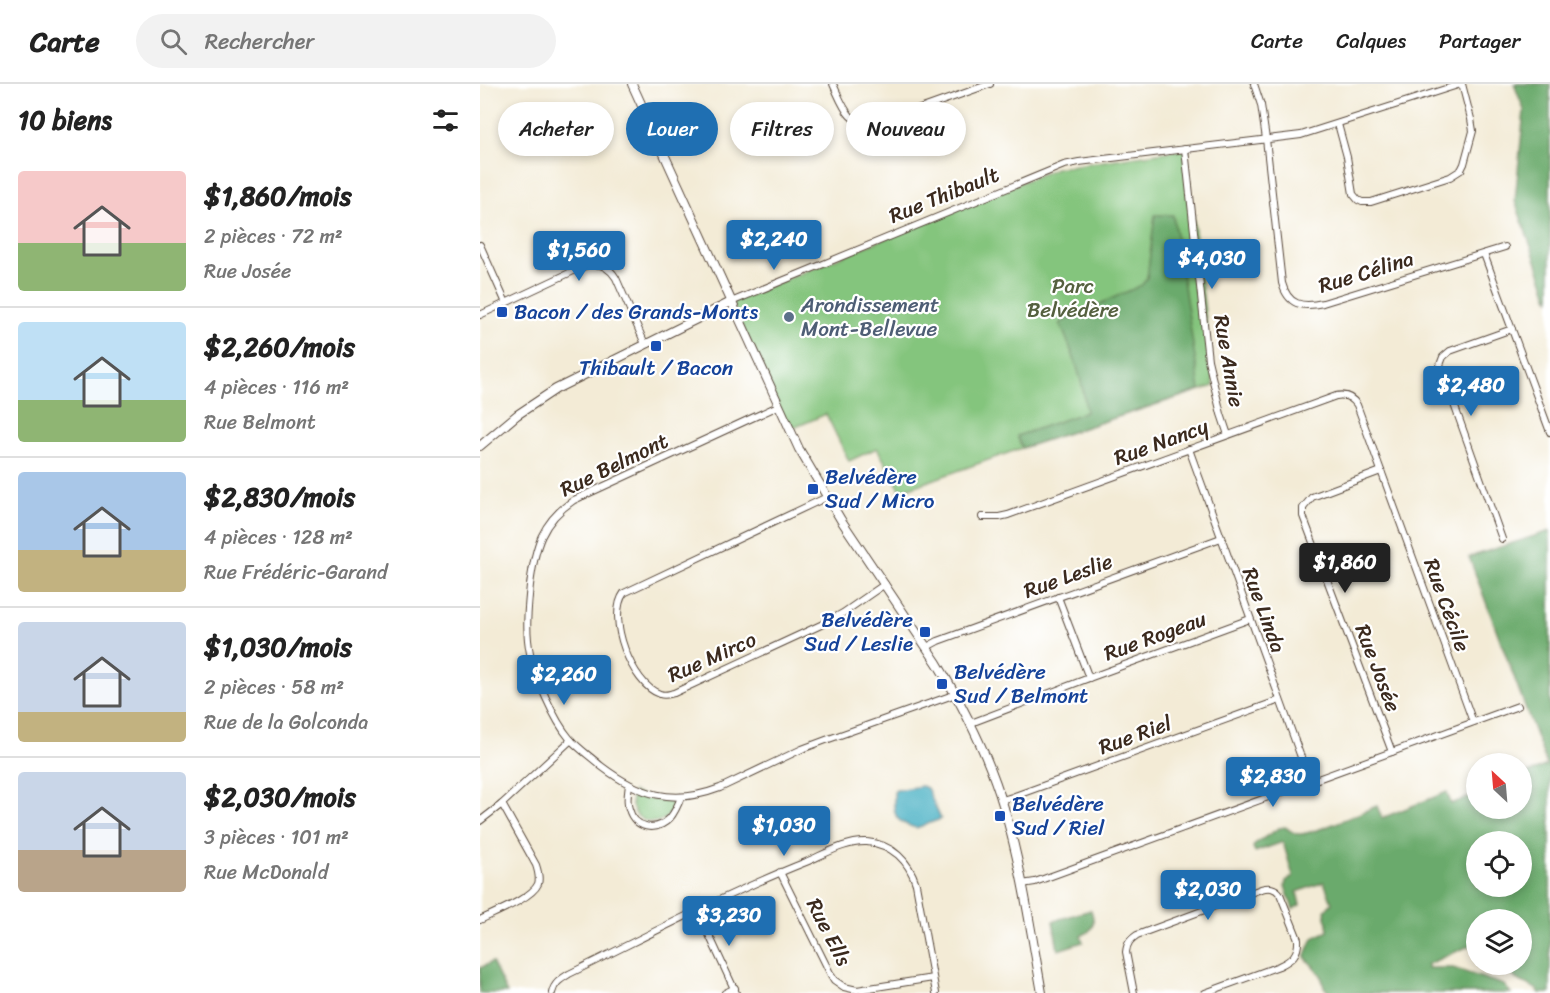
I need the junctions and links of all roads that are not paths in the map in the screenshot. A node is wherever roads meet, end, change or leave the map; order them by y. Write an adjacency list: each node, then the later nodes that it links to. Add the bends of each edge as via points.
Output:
1 (632, 84): 12 (street)
2 (833, 84): 3 (street, via 852,118 861,124 875,125)
3 (990, 84)
4 (1254, 84): 7 (street, Rue Célina)
5 (1461, 84): 6 (street, Rue Thibault); 6 (street, via 1473,131 1464,164 1456,173 1428,185 1371,202 1358,200 1353,194)
6 (1338, 124): 7 (street, Rue Thibault, via 1301,135)
7 (1266, 139): 8 (street, Rue Thibault); 11 (street, Rue Célina, via 1282,283 1294,302 1314,305)
8 (1185, 149): 12 (street, Rue Thibault, via 1056,168); 20 (street, Rue Annie, via 1208,360)
9 (480, 245): 13 (street)
10 (1505, 247): 11 (street, Rue Célina)
11 (1484, 254): 15 (street)
12 (731, 302): 16 (street, Rue Thibault); 18 (street)
13 (506, 303): 14 (street); 16 (street, via 589,264 604,266 616,278)
14 (480, 315)
15 (1512, 329): 19 (street); 27 (street, via 1450,351 1440,365)
16 (645, 344): 21 (street, Rue Thibault, via 545,395)
17 (1351, 398): 20 (street, Rue Nancy, via 1336,396); 23 (street, Rue Cécile)
18 (778, 406): 24 (street); 38 (street, Rue Belmont, via 574,500 545,528 534,556 528,642 546,697)
19 (1550, 432)
20 (1228, 435): 22 (street, Rue Nancy)
21 (480, 446)
22 (1189, 449): 25 (street, Rue Nancy, via 1008,515); 26 (street, Rue Linda)
23 (1381, 471): 36 (street, Rue Cécile); 39 (street, Rue Josée, via 1312,497 1304,508 1304,516)
24 (827, 497): 28 (street); 28 (street, Rue Mirco, via 624,593 619,603 619,624 634,669 658,693 674,693 828,621)
25 (982, 517)
26 (1221, 538): 29 (street, Rue Leslie); 30 (street, Rue Linda)
27 (1502, 539)
28 (885, 584): 31 (street)
29 (1058, 597): 31 (street, Rue Leslie); 32 (street)
30 (1250, 619): 32 (street, Rue Rogeau); 34 (street, Rue Linda)
31 (927, 647): 33 (street)
32 (1089, 678): 37 (street, Rue Rogeau)
33 (956, 694): 37 (street); 42 (street, Rue Belmont, via 802,749 720,788)
34 (1280, 700): 40 (street, Rue Linda); 43 (street, Rue Riel)
35 (1518, 706): 36 (street)
36 (1473, 722): 39 (street)
37 (971, 723): 43 (street)
38 (572, 740): 41 (street, Rue Belmont); 44 (street)
39 (1392, 752): 40 (street)
40 (1310, 782): 47 (street)
41 (629, 785): 42 (street, Rue Belmont, via 662,796); 42 (street, via 629,810 637,823 644,826 660,826)
42 (681, 797)
43 (1002, 800): 47 (street)
44 (502, 804): 45 (street); 49 (street, via 536,865 538,885)
45 (480, 821)
46 (780, 872): 48 (street); 50 (street, Rue Ells, via 831,975 839,983 864,990); 50 (street, via 849,844 865,842 894,852 914,876)
47 (1022, 884): 55 (street)
48 (698, 911): 51 (street); 52 (street, via 562,978)
49 (480, 920)
50 (933, 978): 54 (street)
51 (735, 991): 53 (street)
52 (552, 993)
53 (725, 993)
54 (936, 993)
55 (1042, 993)
56 (1134, 993): 57 (street, via 1126,952 1130,939 1261,889 1274,889 1280,894 1298,939 1297,951 1289,962)
57 (1205, 993)

